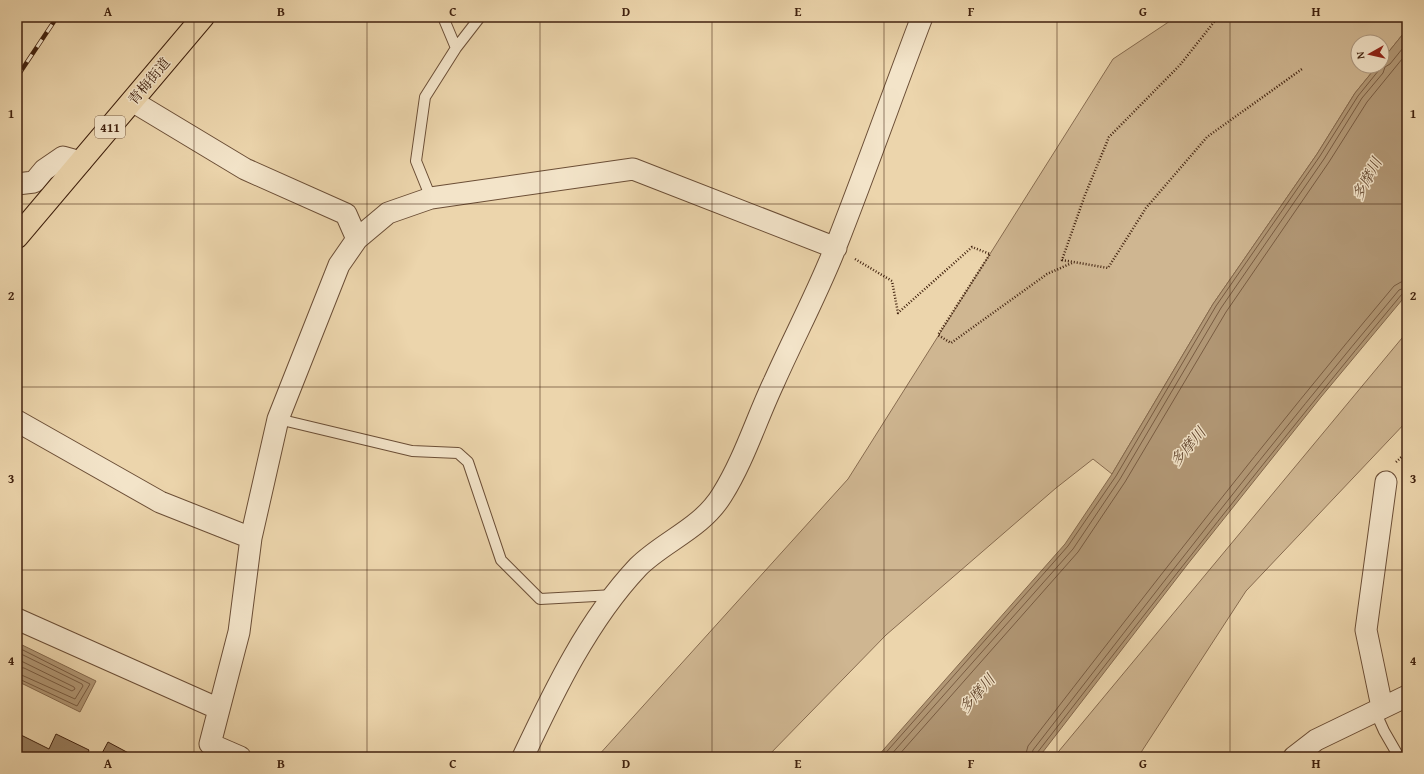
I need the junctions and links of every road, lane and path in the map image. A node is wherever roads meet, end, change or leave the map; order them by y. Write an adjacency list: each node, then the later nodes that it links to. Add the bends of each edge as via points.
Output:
1 (203, 17): 8 (highway, 青梅街道 / 411)
2 (443, 17): 6 (lane)
3 (480, 17): 6 (lane)
4 (922, 17): 14 (street)
5 (1218, 17): 15 (path, via 1180,65 1109,137 1062,260)
6 (456, 48): 11 (lane, via 425,97 416,161)
7 (1302, 69): 15 (path, via 1207,137 1146,208 1108,268)
8 (132, 101): 9 (highway, 青梅街道 / 411); 13 (street, via 245,169 346,214)
9 (80, 162): 10 (street, via 63,157 44,170 34,182); 12 (highway, 青梅街道 / 411)
10 (17, 184)
11 (431, 198): 13 (street, via 388,214); 14 (street, via 633,169)
12 (17, 237)
13 (357, 239): 16 (street, via 339,265)
14 (836, 248): 15 (path, via 892,281 898,313 972,247 990,254 938,335 951,343 1047,274); 20 (street, via 722,497 692,528 640,565)
15 (1074, 262)
16 (278, 419): 19 (street); 20 (lane, via 412,451 458,453 468,462 501,560 540,599)
17 (17, 421): 19 (street, via 160,502)
18 (1386, 482): 24 (street, via 1366,630)
19 (251, 538): 23 (street, via 239,632)
20 (614, 595): 26 (street, via 558,684)
21 (17, 619): 23 (street)
22 (1407, 696): 24 (street)
23 (220, 709): 25 (street, via 210,744)
24 (1379, 709): 27 (street, via 1316,740); 28 (lane, via 1384,731)
25 (240, 757)
26 (523, 757)
27 (1294, 757)
28 (1399, 757)

